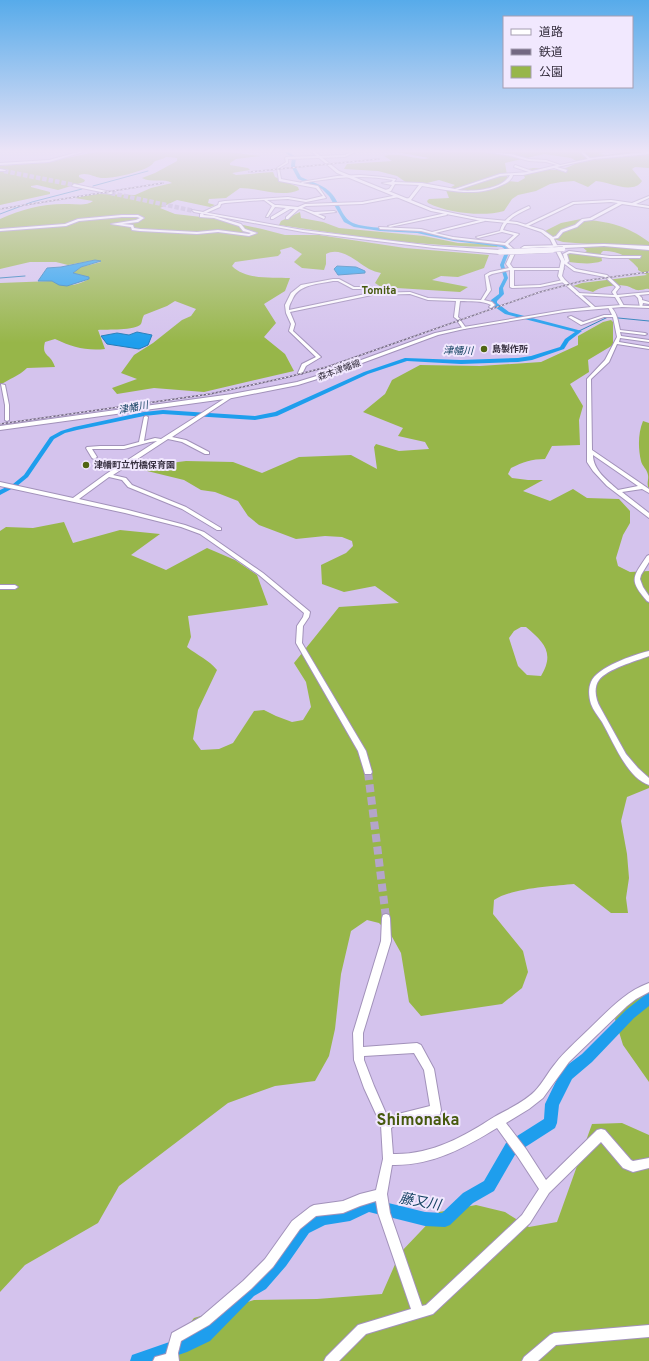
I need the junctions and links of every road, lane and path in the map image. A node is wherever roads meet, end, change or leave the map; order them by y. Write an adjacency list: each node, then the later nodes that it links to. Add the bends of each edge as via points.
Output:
1 (125, 216): 19 (street, via 78,220 66,225)
2 (132, 216): 3 (street, via 142,218 113,224 128,225 135,230 197,233 218,231 250,235 255,233 244,230 240,225)
3 (201, 216)
4 (219, 216): 25 (highway)
5 (276, 216): 13 (street)
6 (289, 216): 14 (street)
7 (319, 216): 15 (street)
8 (439, 216): 21 (street, via 380,228)
9 (456, 216): 16 (main road)
10 (513, 216): 17 (street)
11 (547, 216): 18 (street)
12 (597, 216): 22 (street, via 583,220 576,226 562,231 557,238)
13 (272, 218)
14 (286, 218)
15 (324, 218)
16 (484, 220): 17 (main road); 21 (street)
17 (506, 222): 18 (main road); 20 (street)
18 (527, 225): 22 (main road)
19 (0, 230)
20 (501, 231): 23 (street); 24 (street, via 517,234)
21 (430, 232): 23 (street)
22 (552, 238): 26 (main road)
23 (470, 239): 24 (street)
24 (506, 244): 32 (street, via 514,250 508,264)
25 (419, 246): 28 (highway); 28 (highway)
26 (560, 249): 27 (highway); 28 (highway, bridge); 28 (highway, bridge); 30 (main road)
27 (649, 249)
28 (500, 251)
29 (640, 257): 30 (street, via 610,257 569,252 565,254 567,261)
30 (564, 262): 31 (main road); 38 (street, via 575,270 606,276 618,287 614,292)
31 (562, 269): 32 (street); 33 (main road, via 560,276)
32 (510, 270): 33 (street, via 514,287 540,286); 40 (street, via 497,270 486,276 489,290)
33 (563, 281): 36 (main road)
34 (649, 293): 37 (street)
35 (372, 294): 39 (street, via 410,293 428,299); 49 (street); 49 (street, via 371,288 353,288 339,280 302,286 292,294 287,309)
36 (578, 294): 38 (street); 48 (main road)
37 (637, 295): 38 (street); 41 (street)
38 (616, 296): 45 (street)
39 (458, 301): 40 (street); 52 (street, via 456,317)
40 (482, 301): 43 (street, via 491,303)
41 (640, 301): 42 (street); 46 (street)
42 (649, 304)
43 (491, 306)
44 (610, 306): 45 (main road, 森本津幡線); 48 (main road, 森本津幡線); 51 (street)
45 (622, 306): 46 (main road, 森本津幡線)
46 (641, 306): 47 (main road, 森本津幡線)
47 (649, 307)
48 (594, 308): 52 (main road, 森本津幡線)
49 (289, 311): 59 (street, via 293,324 291,331 319,357 304,365)
50 (570, 317): 51 (street, via 582,324 604,316)
51 (615, 317): 53 (street)
52 (464, 328): 59 (main road, 森本津幡線, via 437,334)
53 (618, 331): 54 (street); 55 (street, via 645,333)
54 (619, 337): 55 (street); 57 (street)
55 (643, 340): 56 (street)
56 (649, 341)
57 (616, 343): 58 (street); 69 (street, via 606,361 589,379)
58 (649, 348)
59 (298, 383): 61 (main road, 森本津幡線)
60 (3, 385): 62 (street)
61 (232, 396): 66 (main road, 森本津幡線); 67 (street)
62 (7, 405): 63 (street); 65 (street)
63 (0, 406)
64 (146, 417): 68 (street)
65 (7, 420)
66 (0, 428)
67 (164, 439): 68 (street); 70 (street, via 184,441); 72 (street)
68 (141, 442): 71 (street, via 117,448 89,448)
69 (589, 450): 74 (street); 75 (street, via 593,469)
70 (207, 453)
71 (94, 456)
72 (108, 475): 76 (street); 78 (street, via 124,479 130,486 184,508)
73 (0, 484): 76 (street)
74 (646, 489): 75 (street)
75 (619, 492): 77 (street)
76 (74, 500): 84 (street, via 176,524 202,533 260,574 307,612 300,626 298,643 362,751)
77 (649, 516)
78 (219, 529)
79 (649, 557): 82 (street, via 636,582)
80 (0, 587): 81 (street)
81 (15, 587)
82 (649, 600)
83 (649, 653): 85 (street, via 605,671 597,677 592,693 594,703 623,754 633,769)
84 (368, 772)
85 (649, 782)
86 (386, 918): 88 (street, via 386,941 358,1033)
87 (649, 986): 89 (street, via 639,990 560,1064 538,1095)
88 (358, 1052): 90 (street, via 358,1060); 90 (street, via 417,1048 428,1069 436,1110 394,1120)
89 (498, 1121): 91 (street, via 449,1149 428,1157 404,1161); 93 (street)
90 (386, 1125): 91 (street)
91 (388, 1159): 94 (street)
92 (649, 1163): 93 (street, via 633,1167 627,1164 602,1134)
93 (545, 1189): 95 (street, via 526,1219 429,1310)
94 (381, 1197): 95 (street, via 384,1213); 97 (street, via 360,1200 343,1207 314,1211 296,1225 268,1263 247,1285 206,1321 176,1337)
95 (418, 1312): 99 (street, via 362,1329)
96 (649, 1331): 100 (street, via 554,1339)
97 (172, 1358): 98 (street)
98 (158, 1361)
99 (330, 1361)
100 (528, 1361)

